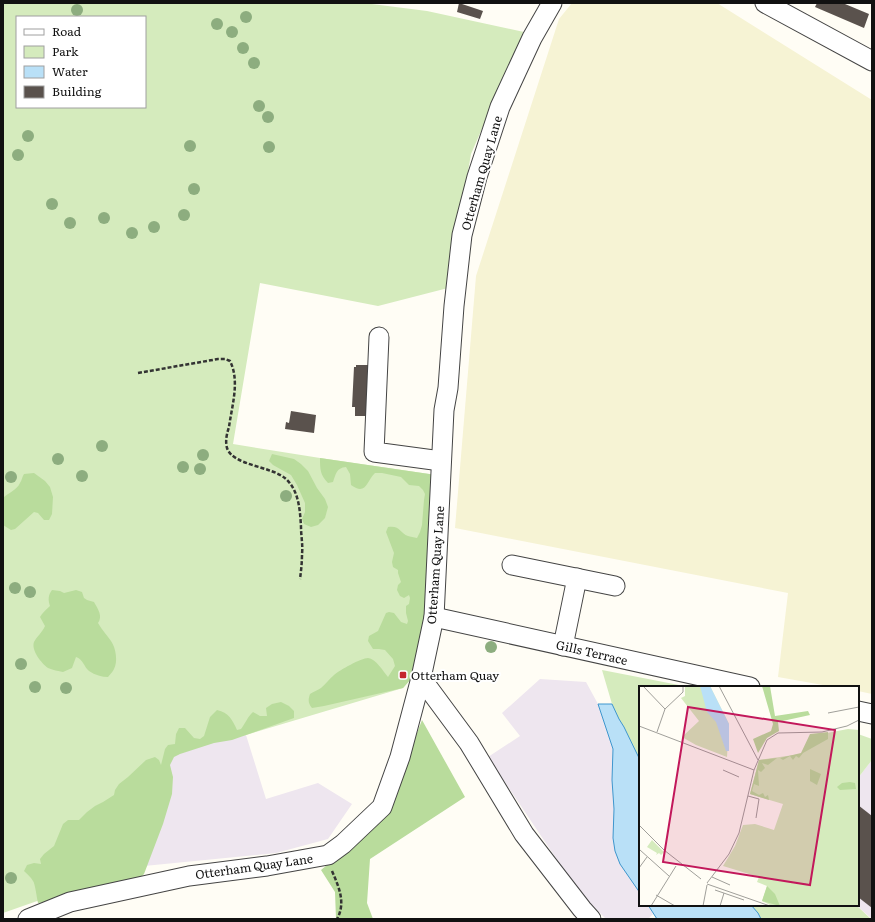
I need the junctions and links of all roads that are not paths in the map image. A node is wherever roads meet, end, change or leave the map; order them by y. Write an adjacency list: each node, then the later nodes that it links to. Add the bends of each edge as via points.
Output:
1 (552, 3): 5 (street, Otterham Quay Lane, via 532,38 500,107 477,177 462,236)
2 (765, 3): 3 (street)
3 (872, 61)
4 (379, 337): 5 (street, via 374,452)
5 (441, 461): 9 (street, Otterham Quay Lane)
6 (512, 565): 7 (street)
7 (578, 578): 8 (street); 10 (street)
8 (615, 586)
9 (434, 617): 10 (street, Gills Terrace); 11 (street, Otterham Quay Lane)
10 (563, 646): 12 (street, Gills Terrace)
11 (421, 678): 15 (street, Otterham Quay Lane, via 400,757 382,807 328,855 189,876 70,902); 16 (street, via 469,743 524,834)
12 (745, 686)
13 (859, 711): 14 (street)
14 (872, 714)
15 (28, 919)
16 (591, 919)

